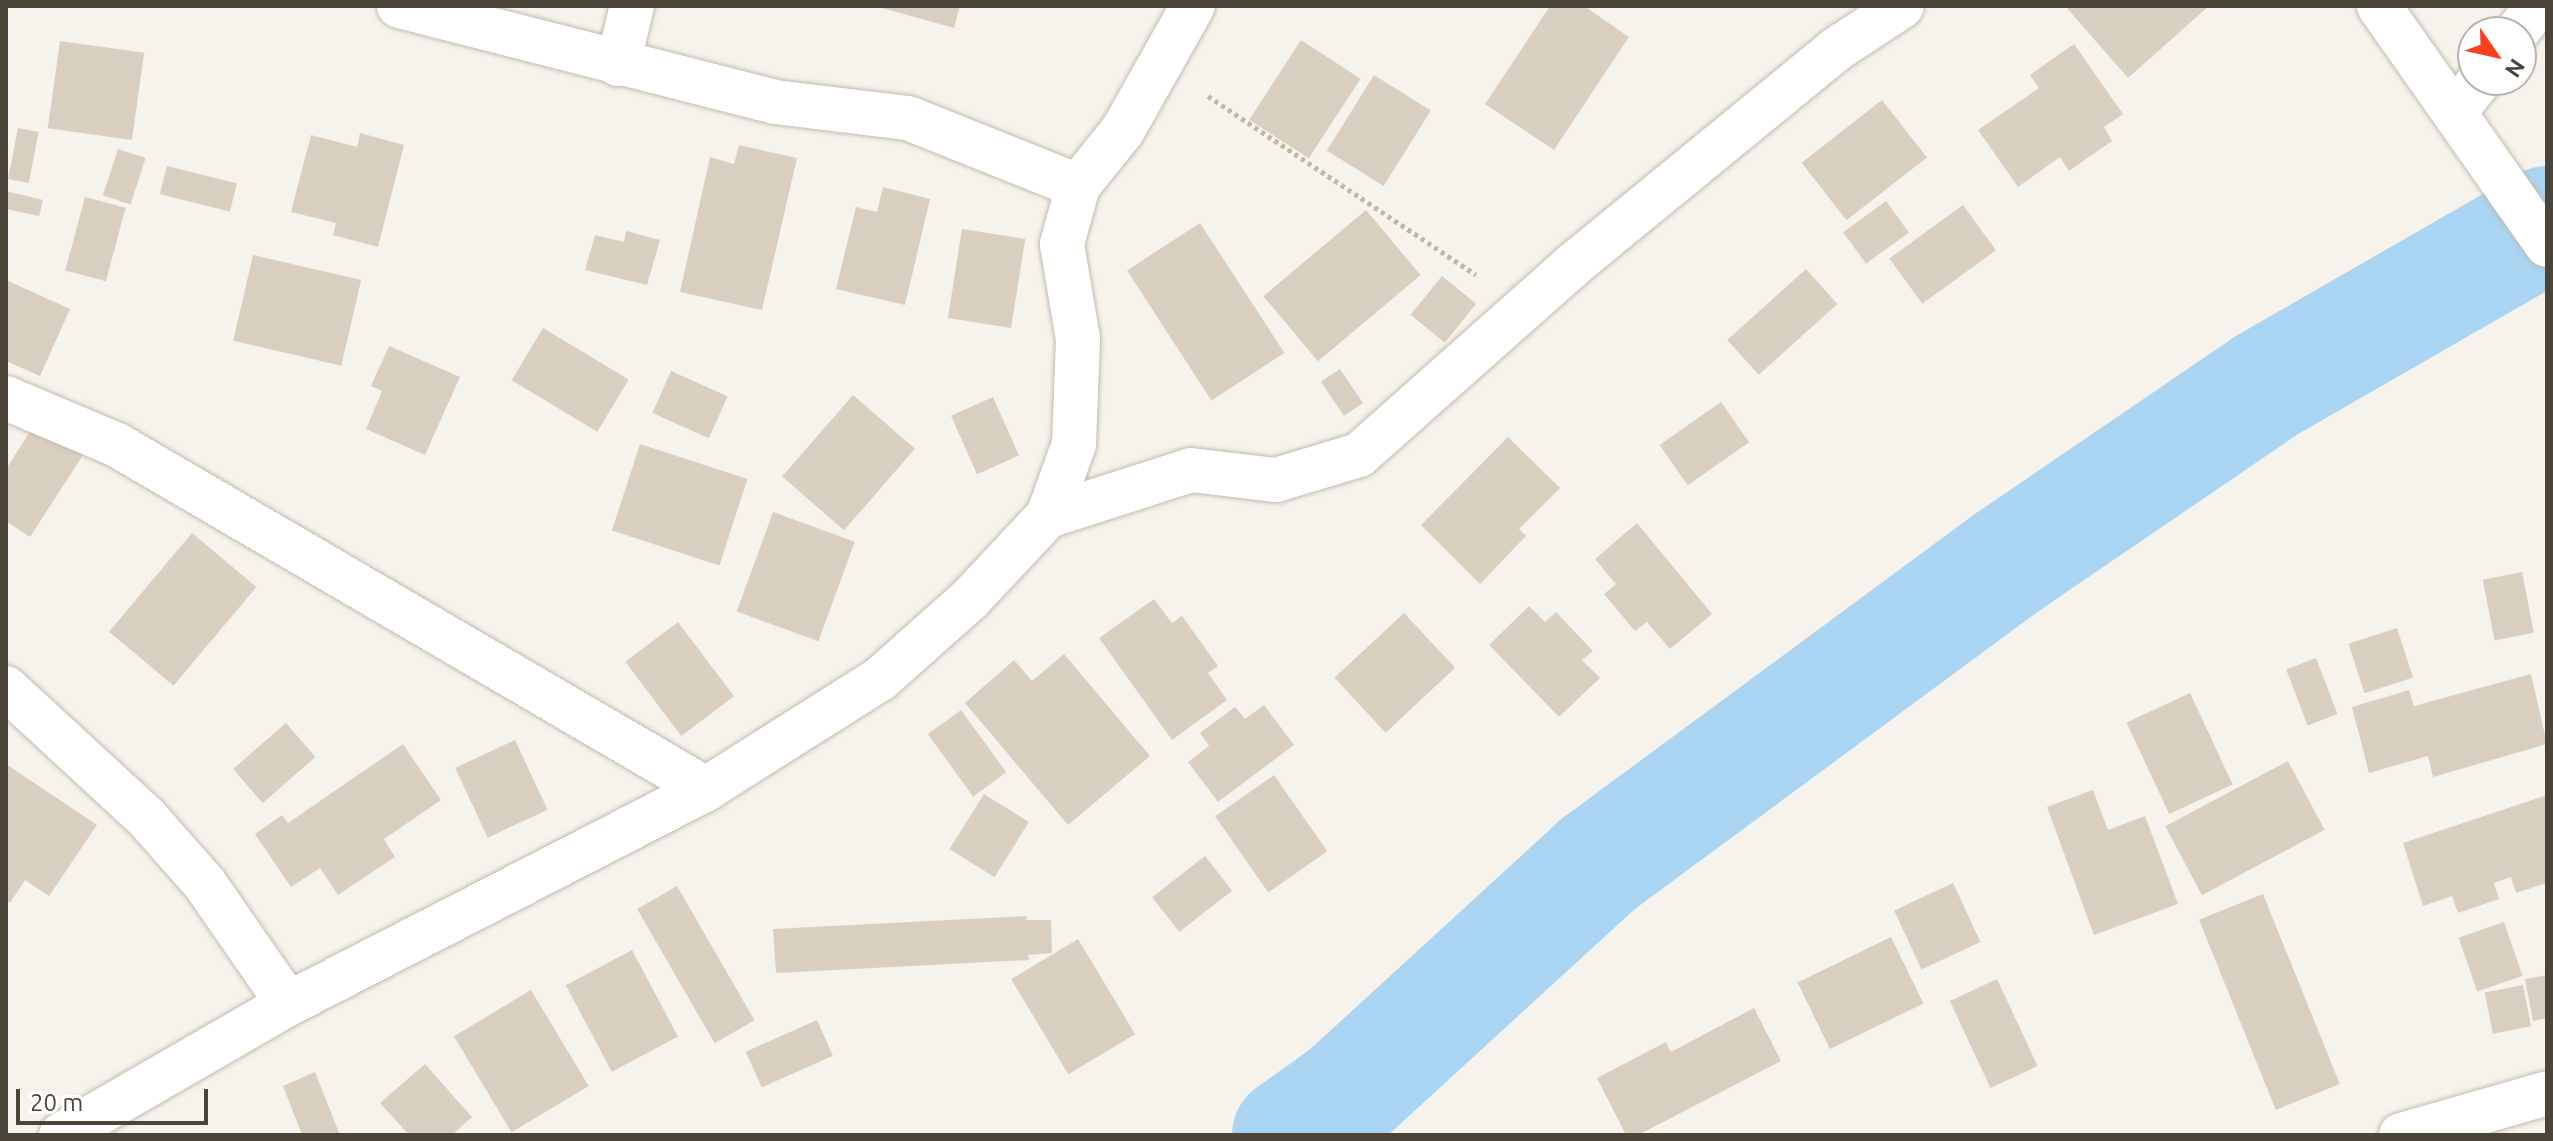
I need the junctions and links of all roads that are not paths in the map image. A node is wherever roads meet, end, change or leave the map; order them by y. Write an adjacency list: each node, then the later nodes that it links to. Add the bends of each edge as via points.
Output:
1 (399, 6): 6 (street)
2 (632, 6): 6 (street)
3 (1193, 6): 9 (street, via 1123,130)
4 (1902, 6): 12 (street, via 1835,50 1523,307 1359,455 1276,480 1191,470)
5 (2379, 6): 7 (street)
6 (618, 64): 9 (street, via 775,102 908,118)
7 (2457, 85)
8 (2468, 96): 10 (street, via 2506,185)
9 (1078, 186): 12 (street, via 1062,244 1078,339 1074,444)
10 (2547, 245)
11 (6, 398): 14 (street, via 117,445)
12 (1048, 516): 14 (street, via 969,600 880,679)
13 (6, 688): 15 (street, via 146,817 205,884)
14 (706, 789): 15 (street)
15 (288, 1004): 17 (street)
16 (2547, 1093): 18 (street)
17 (61, 1135)
18 (2401, 1135)

